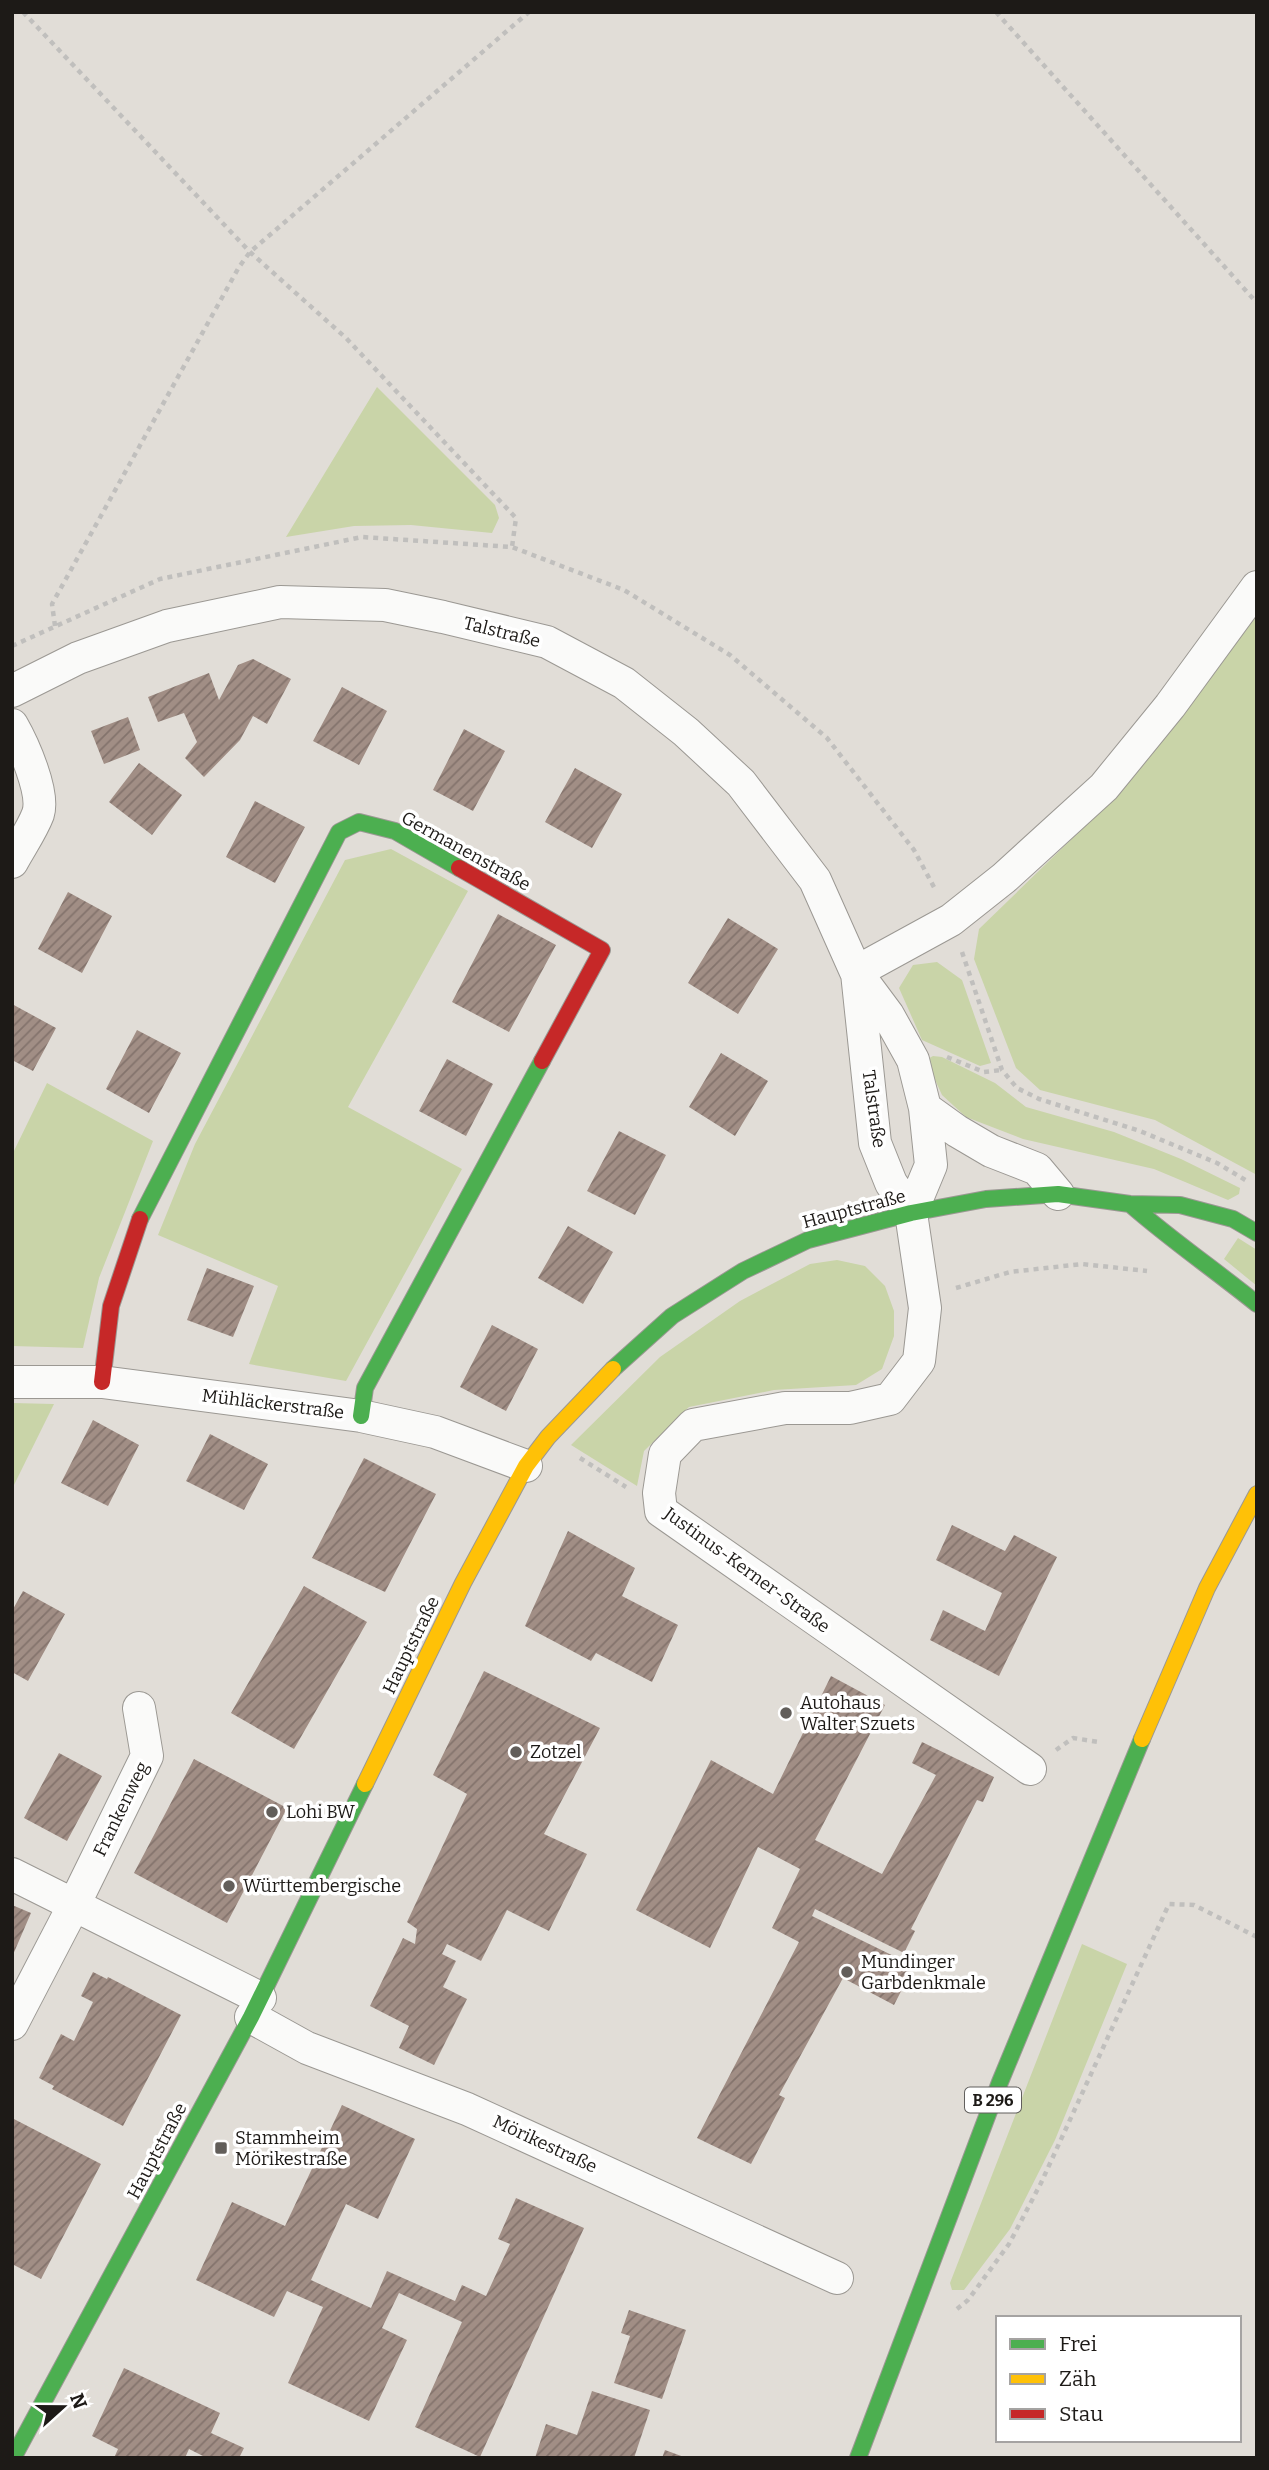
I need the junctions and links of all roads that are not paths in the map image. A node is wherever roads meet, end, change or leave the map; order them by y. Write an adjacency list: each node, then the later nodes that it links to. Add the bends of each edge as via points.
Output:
1 (1257, 587): 5 (street, via 1104,787 951,920)
2 (12, 691): 5 (street, Talstraße, via 78,658 167,626 280,602 385,605 547,642 624,683 741,783 815,880)
3 (12, 726): 4 (street, via 37,787 39,812)
4 (12, 862)
5 (856, 972): 6 (street, Talstraße, via 913,1060); 9 (street, Talstraße, via 875,1143 891,1183)
6 (926, 1108): 7 (street, via 991,1151 1037,1169); 9 (street, Talstraße, via 930,1165)
7 (1058, 1194): 8 (street, Hauptstraße); 9 (street, Hauptstraße, via 986,1199)
8 (1130, 1203): 10 (street, Hauptstraße, via 1180,1205 1233,1219); 11 (street)
9 (911, 1213): 15 (street, Hauptstraße, via 808,1240 743,1271 673,1316 608,1374); 18 (street, Justinus-Kerner-Straße, via 925,1308 919,1361 890,1399 850,1408 785,1408 693,1424 664,1454 661,1511)
10 (1257, 1233)
11 (1257, 1304)
12 (12, 1382): 13 (street, Mühläckerstraße)
13 (102, 1382): 14 (street, Mühläckerstraße); 14 (street, Germanenstraße, via 111,1306 141,1215 339,832 359,822 395,831 602,950 365,1388)
14 (361, 1416): 15 (street, Mühläckerstraße, via 435,1432)
15 (526, 1466): 21 (street, Hauptstraße, via 463,1583)
16 (1257, 1494): 25 (street, B 296, via 1207,1588 1138,1747 1000,2082)
17 (139, 1709): 20 (street, Frankenweg, via 147,1756)
18 (1030, 1769)
19 (12, 1874): 20 (street)
20 (74, 1905): 21 (street); 22 (street, Frankenweg)
21 (255, 2008): 23 (street, Mörikestraße, via 307,2048 467,2109); 24 (street, Hauptstraße)
22 (12, 2024)
23 (837, 2278)
24 (13, 2458)
25 (858, 2458)

